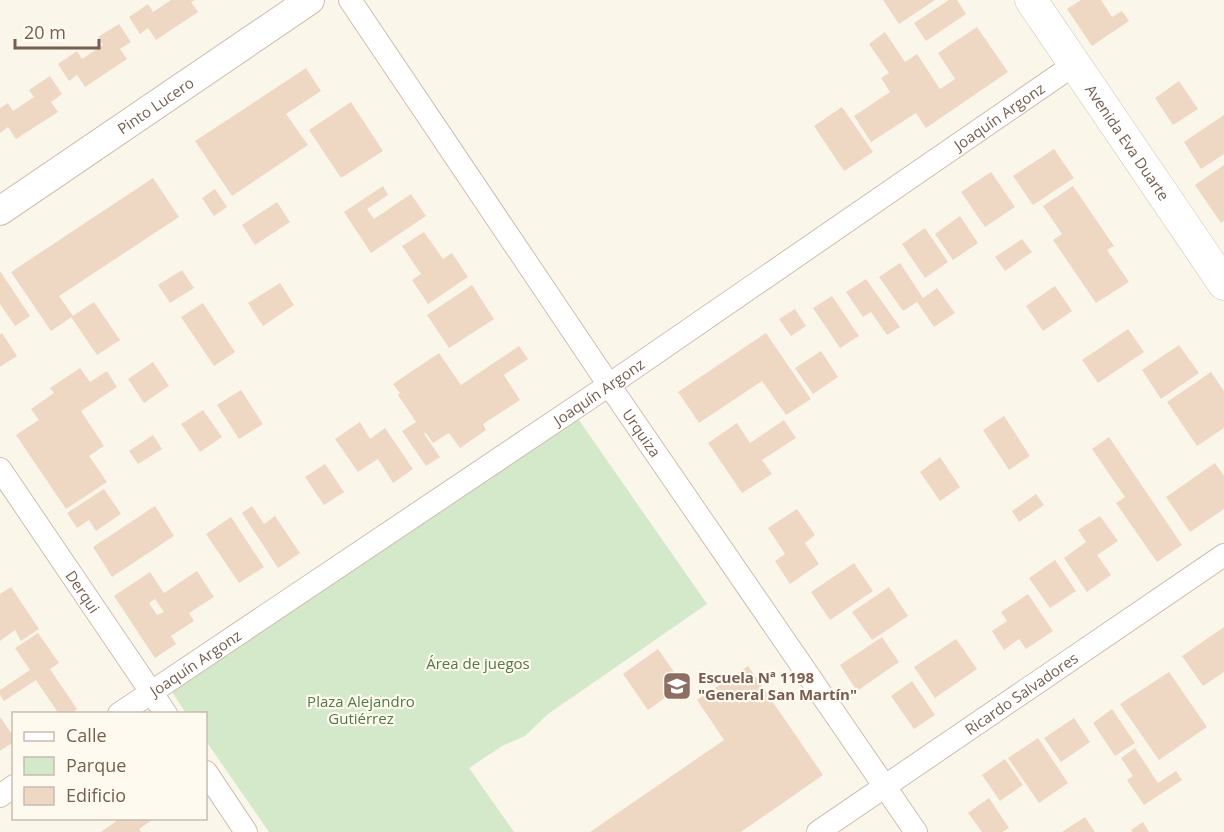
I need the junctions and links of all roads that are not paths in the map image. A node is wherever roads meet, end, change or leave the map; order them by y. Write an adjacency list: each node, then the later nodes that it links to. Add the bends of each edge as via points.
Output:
1 (310, 0): 5 (street, Pinto Lucero)
2 (350, 0): 7 (street, Urquiza)
3 (1032, 0): 4 (main road, Avenida Eva Duarte)
4 (1075, 64): 6 (main road, Avenida Eva Duarte); 7 (street, Joaquín Argonz)
5 (0, 211)
6 (1219, 266)
7 (609, 385): 10 (street, Joaquín Argonz); 14 (street, Urquiza)
8 (0, 470): 10 (street, Derqui)
9 (1224, 555): 14 (street, Ricardo Salvadores)
10 (151, 691): 11 (street, Joaquín Argonz); 12 (street, Derqui)
11 (122, 712)
12 (165, 712)
13 (207, 774): 15 (street)
14 (885, 786): 16 (street, Ricardo Salvadores); 17 (street, Urquiza)
15 (246, 832)
16 (818, 832)
17 (916, 832)

